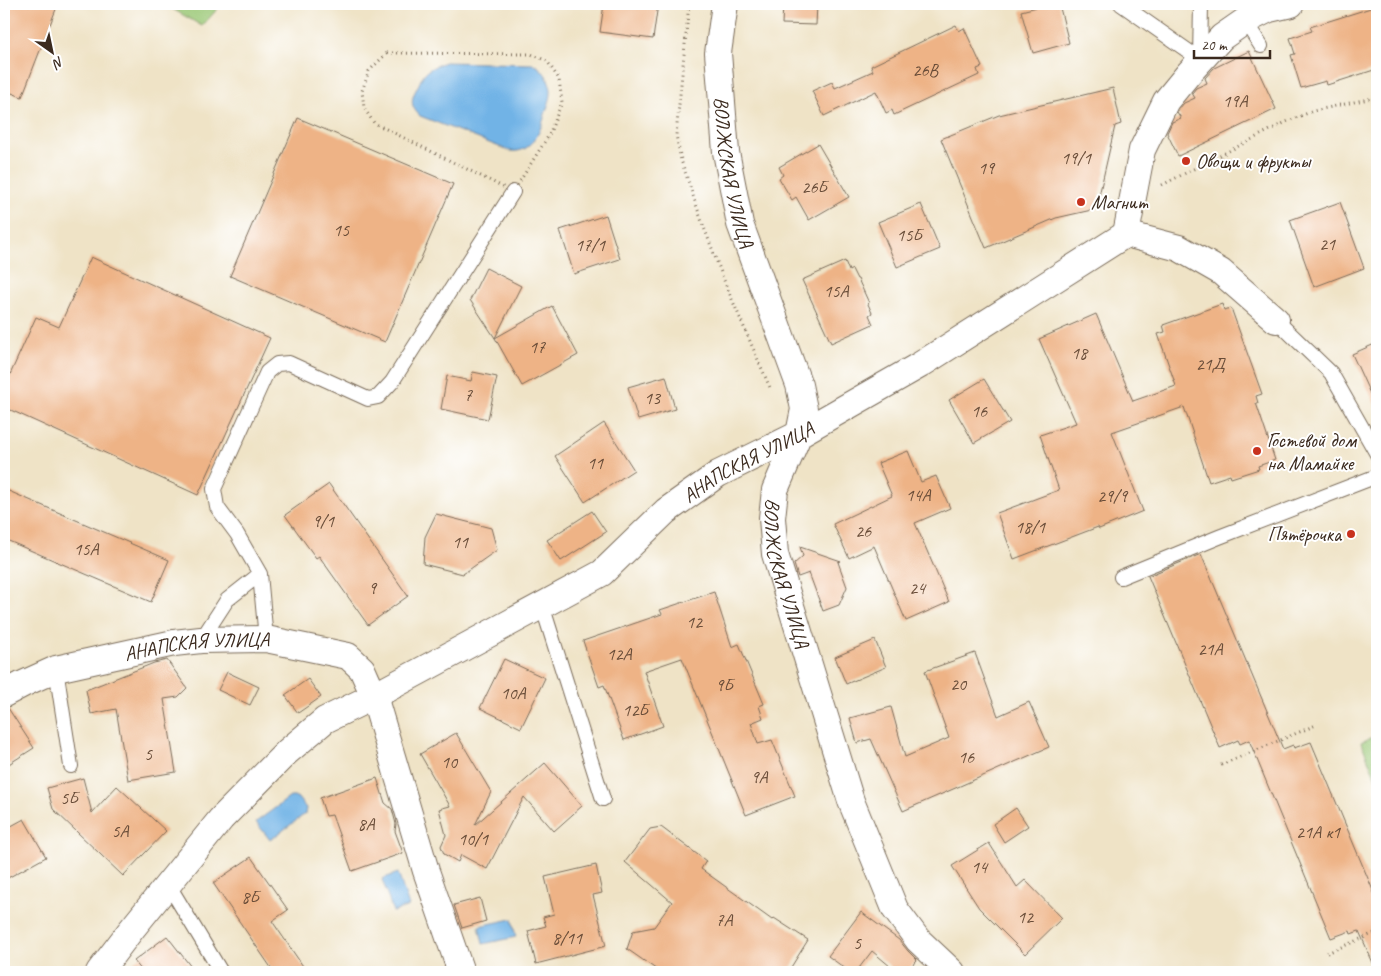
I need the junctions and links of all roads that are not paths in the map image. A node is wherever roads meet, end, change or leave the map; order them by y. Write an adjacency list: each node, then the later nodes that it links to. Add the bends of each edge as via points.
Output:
1 (725, 4): 11 (street, ВОЛЖСКАЯ УЛИЦА, via 718,53 726,152 740,224 799,385 804,409)
2 (1121, 4): 7 (lane)
3 (1201, 4): 7 (lane)
4 (1291, 4): 5 (street, via 1269,9)
5 (1245, 20): 6 (lane); 7 (street, via 1222,37)
6 (1260, 46)
7 (1200, 60): 9 (street, via 1166,101 1142,150)
8 (513, 192): 14 (lane, via 392,382 378,397 368,398 289,363 277,364 268,372 214,489 217,507)
9 (1126, 234): 10 (street, via 1179,248 1221,272); 11 (street, АНАПСКАЯ УЛИЦА, via 920,365)
10 (1276, 320): 12 (lane, via 1331,373)
11 (799, 434): 16 (street, АНАПСКАЯ УЛИЦА, via 718,474 666,511 602,573); 28 (street, ВОЛЖСКАЯ УЛИЦА, via 775,490 772,518 775,554 852,801 895,909 918,940)
12 (1377, 454)
13 (1377, 476): 15 (lane)
14 (260, 574): 17 (lane); 18 (lane, via 227,600)
15 (1121, 577)
16 (542, 605): 21 (street, АНАПСКАЯ УЛИЦА); 23 (lane)
17 (266, 639): 18 (street, АНАПСКАЯ УЛИЦА); 21 (street, АНАПСКАЯ УЛИЦА, via 348,656 362,669)
18 (201, 640): 19 (street, АНАПСКАЯ УЛИЦА, via 174,642)
19 (56, 669): 20 (street, АНАПСКАЯ УЛИЦА); 22 (lane)
20 (4, 694)
21 (374, 696): 24 (street, АНАПСКАЯ УЛИЦА, via 325,720 287,752 221,819); 27 (street, АНАПСКАЯ УЛИЦА, via 426,871)
22 (71, 766)
23 (603, 799)
24 (168, 884): 25 (street, АНАПСКАЯ УЛИЦА); 26 (lane)
25 (99, 972)
26 (221, 972)
27 (461, 972)
28 (952, 972)

